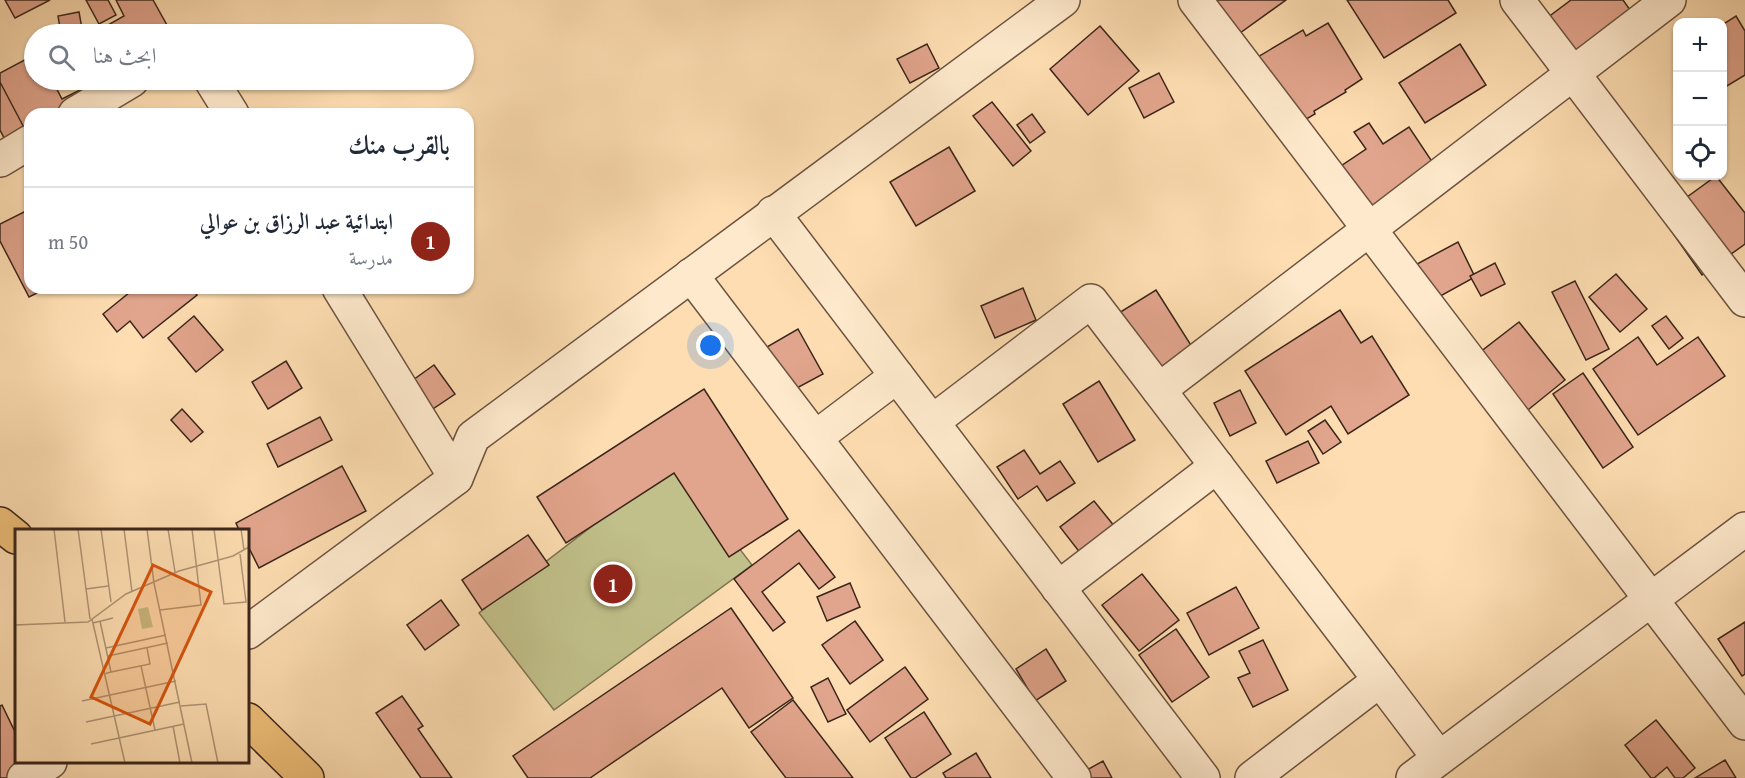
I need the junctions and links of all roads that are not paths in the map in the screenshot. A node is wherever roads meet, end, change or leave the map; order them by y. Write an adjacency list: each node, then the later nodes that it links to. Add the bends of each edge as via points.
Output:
1 (1062, 0): 12 (street)
2 (1195, 0): 13 (street)
3 (1517, 0): 5 (street)
4 (1669, 0): 5 (street)
5 (1573, 74): 13 (street); 16 (street)
6 (115, 90): 8 (street)
7 (217, 90): 9 (street)
8 (85, 108)
9 (228, 108)
10 (24, 146): 11 (street)
11 (0, 160)
12 (773, 213): 14 (street); 17 (street)
13 (1369, 230): 18 (street); 27 (street)
14 (691, 274): 20 (street); 22 (street, via 473,437)
15 (343, 294): 22 (street)
16 (1745, 300)
17 (897, 376): 19 (street); 20 (street)
18 (1159, 390): 19 (street, via 1091,301); 21 (street)
19 (932, 422): 26 (street)
20 (815, 438): 36 (street)
21 (1217, 466): 26 (street); 29 (street)
22 (456, 478): 28 (street)
23 (0, 524): 25 (main road)
24 (1745, 529): 27 (street)
25 (15, 536)
26 (1058, 588): 37 (street)
27 (1651, 600): 31 (street); 32 (street)
28 (249, 631)
29 (1380, 680): 32 (street); 38 (street)
30 (249, 721): 35 (main road)
31 (1745, 723)
32 (1439, 758): 39 (street)
33 (48, 763): 34 (street)
34 (24, 778)
35 (308, 778)
36 (1074, 778)
37 (1203, 778)
38 (1252, 778)
39 (1413, 778)

